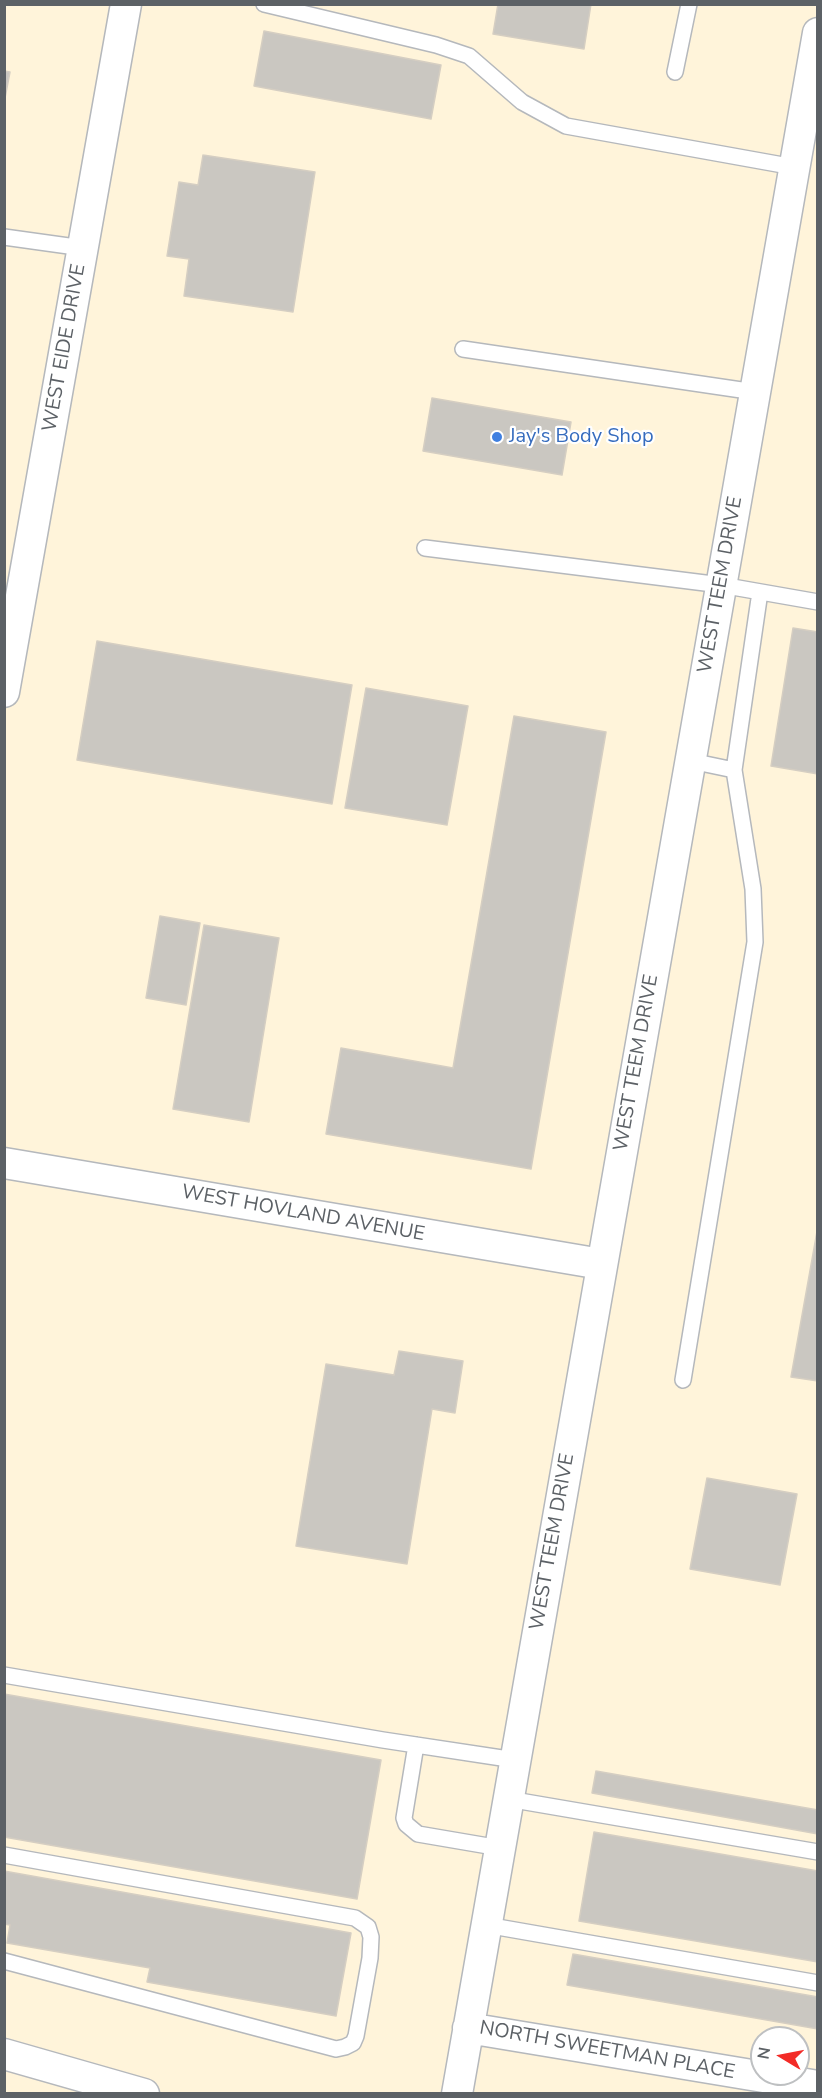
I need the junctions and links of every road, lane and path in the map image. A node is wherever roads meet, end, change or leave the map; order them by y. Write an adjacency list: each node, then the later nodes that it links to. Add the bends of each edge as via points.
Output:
1 (126, 4): 8 (street, WEST EIDE DRIVE)
2 (264, 4): 6 (lane, via 469,56 522,102 566,126)
3 (689, 4): 5 (lane)
4 (818, 33): 6 (street, WEST TEEM DRIVE)
5 (675, 72)
6 (794, 167): 10 (street, WEST TEEM DRIVE)
7 (4, 237): 8 (lane)
8 (83, 248): 15 (street, WEST EIDE DRIVE)
9 (463, 349): 10 (lane)
10 (755, 392): 12 (street, WEST TEEM DRIVE)
11 (425, 548): 12 (lane)
12 (720, 585): 13 (lane); 17 (street, WEST TEEM DRIVE)
13 (760, 592): 14 (lane); 18 (lane)
14 (818, 602)
15 (9, 634): 16 (street, WEST EIDE DRIVE)
16 (4, 692)
17 (691, 761): 18 (lane); 20 (street, WEST TEEM DRIVE)
18 (734, 770): 21 (lane, via 753,889 755,942)
19 (4, 1163): 20 (street, WEST HOVLAND AVENUE)
20 (601, 1264): 24 (street, WEST TEEM DRIVE)
21 (683, 1380)
22 (4, 1675): 23 (lane)
23 (416, 1745): 24 (lane); 26 (lane, via 406,1824 418,1834)
24 (515, 1760): 25 (street, WEST TEEM DRIVE)
25 (508, 1798): 26 (street, WEST TEEM DRIVE); 27 (lane)
26 (500, 1848): 29 (street, WEST TEEM DRIVE)
27 (818, 1852)
28 (4, 1855): 30 (lane, via 355,1918 369,1927 371,1937 357,2036 352,2043 336,2049)
29 (486, 1925): 31 (lane); 32 (street, WEST TEEM DRIVE)
30 (4, 1961)
31 (818, 1983)
32 (468, 2028): 34 (street, NORTH SWEETMAN PLACE); 36 (street, WEST TEEM DRIVE)
33 (4, 2054): 35 (street)
34 (818, 2086)
35 (144, 2094)
36 (457, 2094)

